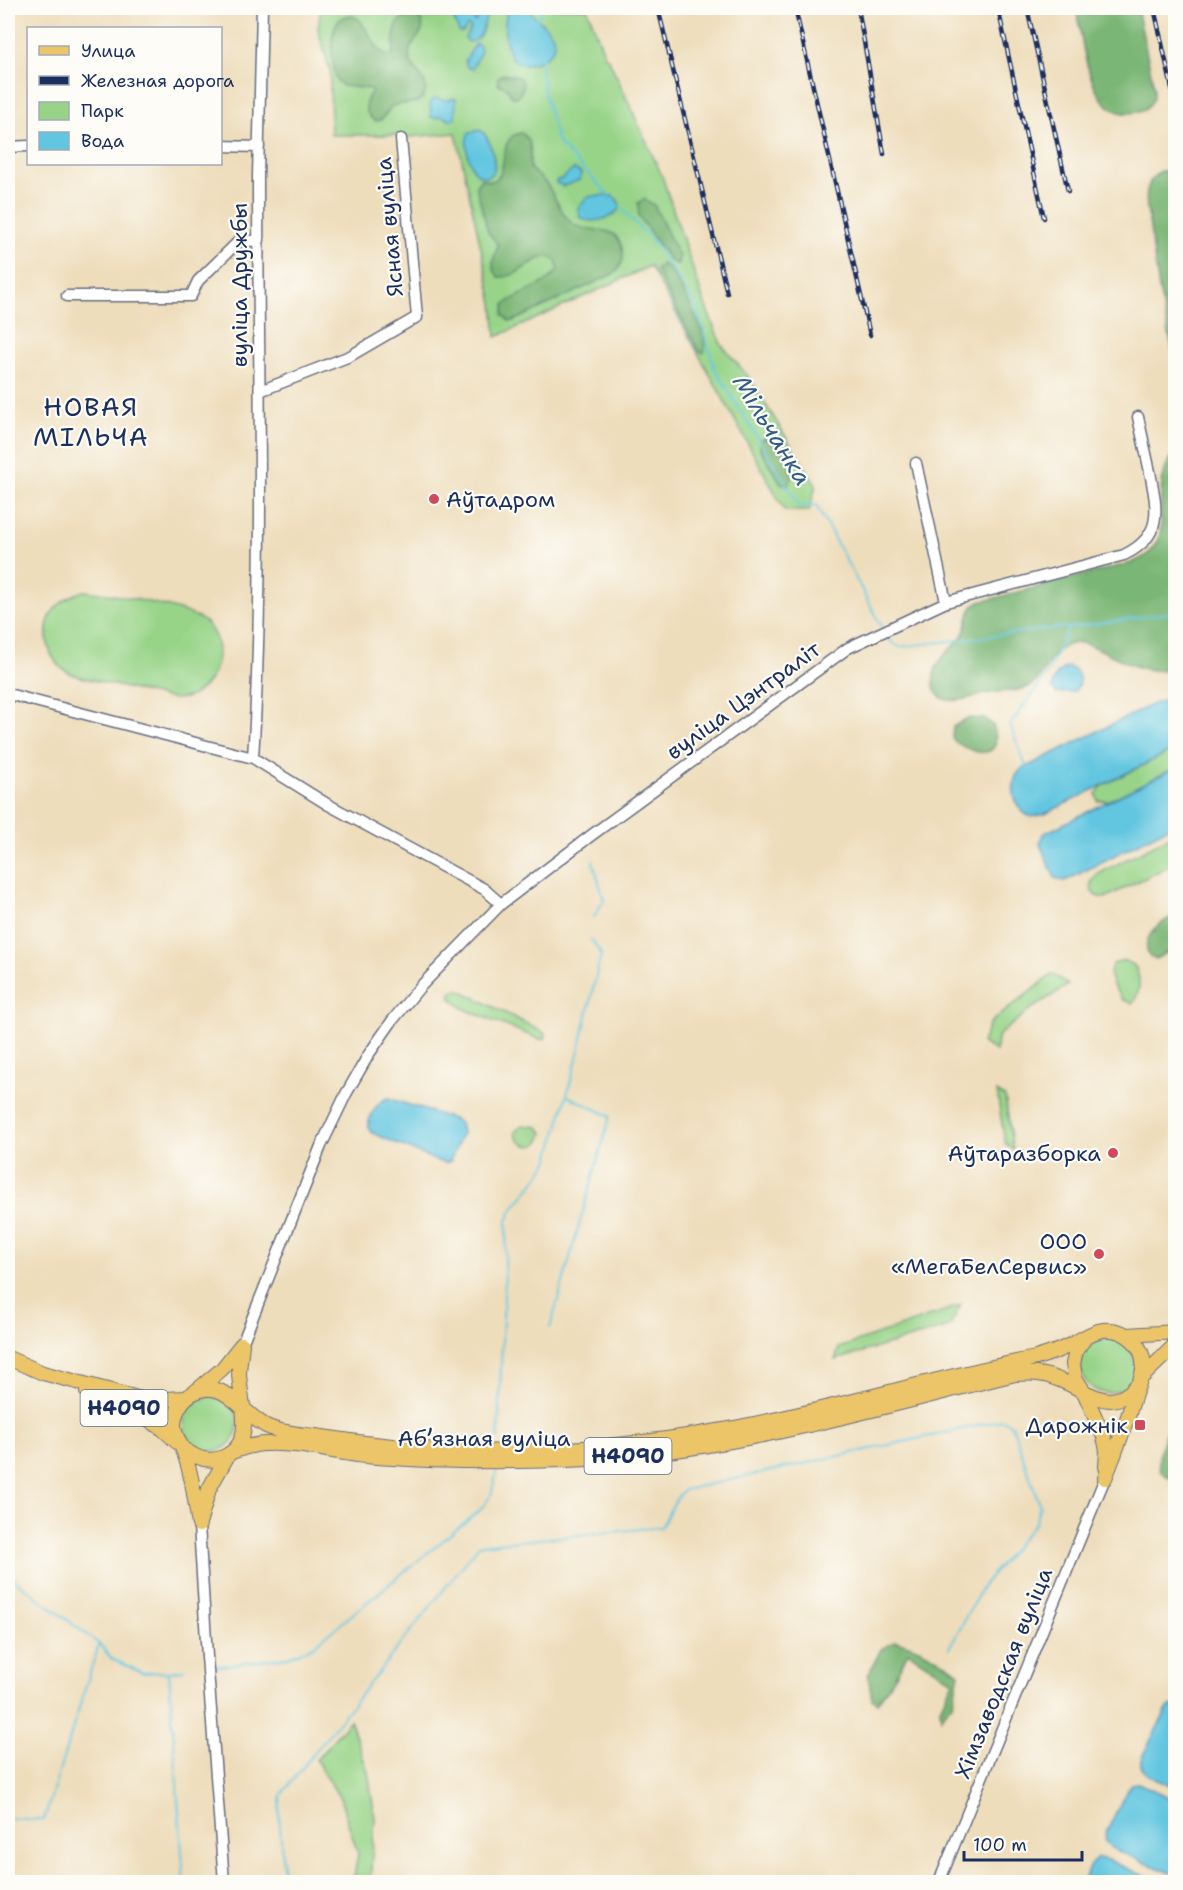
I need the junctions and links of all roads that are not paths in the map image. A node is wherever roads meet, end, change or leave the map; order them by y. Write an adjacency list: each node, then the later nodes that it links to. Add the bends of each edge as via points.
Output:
1 (262, 8): 6 (street, вуліца Дружбы)
2 (401, 139): 9 (street, Ясная вуліца, via 417,317 350,356)
3 (27, 146): 5 (street)
4 (222, 146): 6 (street)
5 (8, 147)
6 (259, 147): 7 (street, вуліца Дружбы)
7 (259, 240): 8 (street, via 238,242 198,281 191,296); 9 (street, вуліца Дружбы)
8 (67, 296)
9 (260, 391): 14 (street, вуліца Дружбы)
10 (1138, 417): 12 (street, вуліца Цэнтраліт, via 1157,507 1148,538 1139,548)
11 (916, 463): 12 (street)
12 (946, 602): 15 (street, вуліца Цэнтраліт, via 848,648)
13 (8, 694): 14 (street)
14 (253, 758): 15 (street, via 327,804 483,889)
15 (501, 904): 19 (street, вуліца Цэнтраліт, via 392,1021 346,1094 321,1146)
16 (1176, 1332): 17 (main road, Н4090)
17 (1127, 1335): 18 (main road, Н4090, via 1101,1330); 24 (main road, via 1143,1358)
18 (1085, 1338): 22 (main road, Н4090); 25 (main road, via 1076,1350 1073,1364 1075,1378)
19 (242, 1344): 26 (main road, via 222,1369); 27 (main road)
20 (1176, 1344): 24 (main road, Н4090)
21 (8, 1358): 23 (main road, Н4090)
22 (1011, 1369): 25 (main road, Н4090, via 1056,1378); 27 (main road, Абʼязная вуліца / Н4090, via 724,1430 573,1449 440,1450 355,1443 279,1431); 29 (main road, Абʼязная вуліца / Н4090, via 857,1413 726,1442 632,1455 453,1462 374,1457 282,1444 262,1444)
23 (65, 1379): 26 (main road, Н4090, via 145,1400); 28 (main road, Н4090, via 142,1415)
24 (1140, 1381): 25 (main road, Н4090, via 1132,1391 1113,1400 1102,1400); 30 (main road)
25 (1083, 1390): 30 (main road, via 1104,1437)
26 (191, 1395): 27 (main road, Н4090, via 214,1389 231,1396); 28 (main road, Н4090, via 176,1412 174,1428)
27 (242, 1410): 29 (main road, via 244,1431 241,1442)
28 (181, 1446): 29 (main road, Н4090, via 204,1460 216,1460); 31 (main road, via 194,1488)
29 (231, 1453): 31 (main road, via 209,1489)
30 (1105, 1478): 33 (street, Хімзаводская вуліца)
31 (199, 1524): 32 (street)
32 (224, 1882)
33 (939, 1882)

